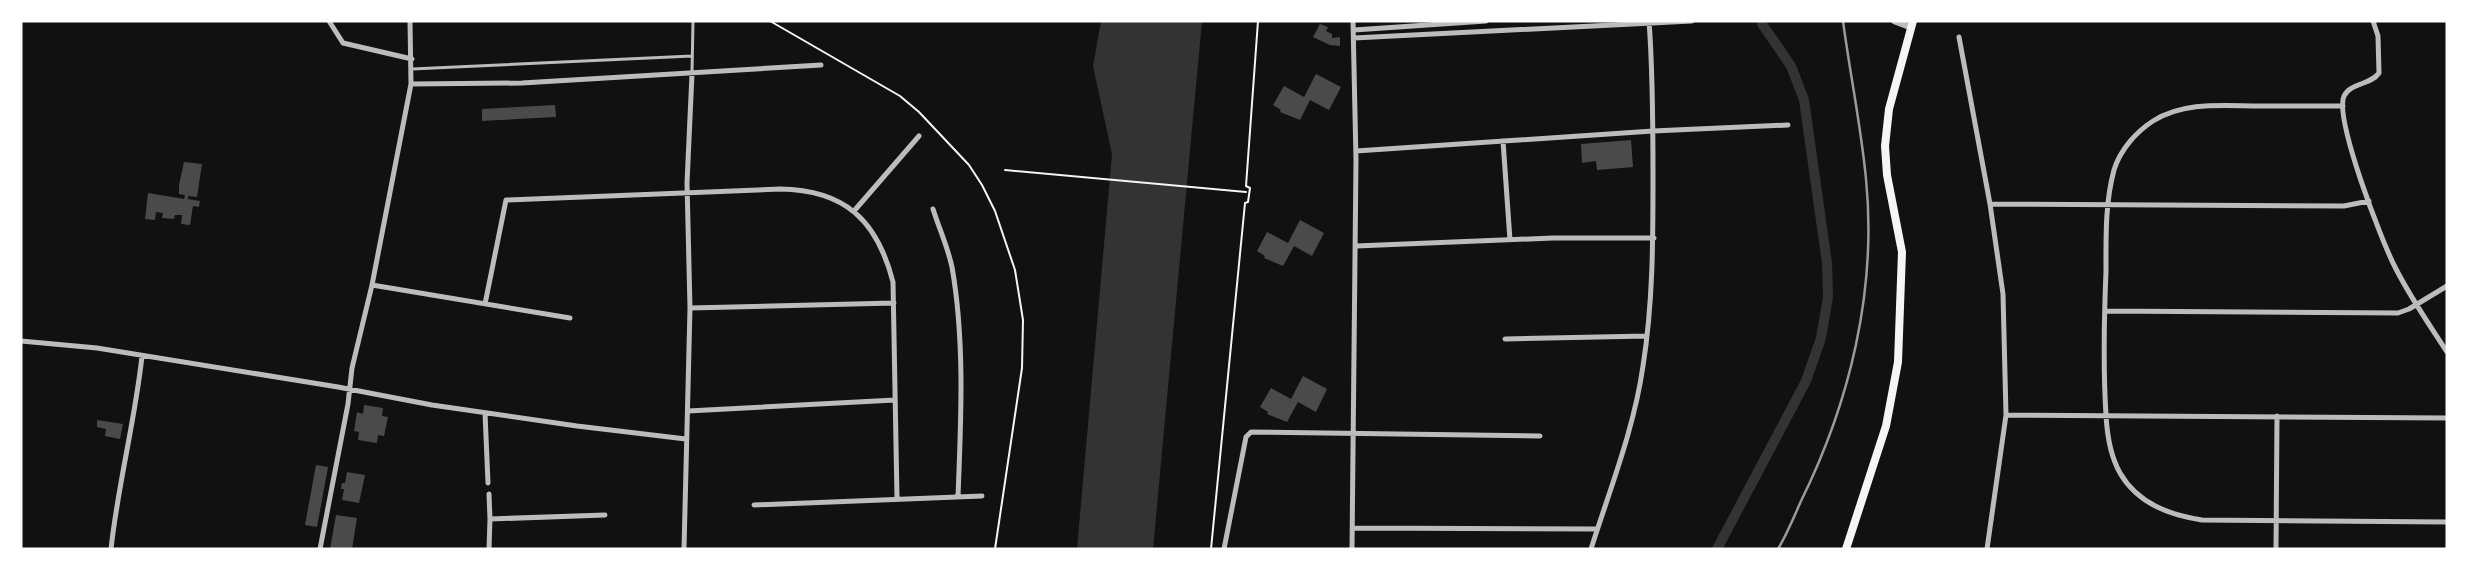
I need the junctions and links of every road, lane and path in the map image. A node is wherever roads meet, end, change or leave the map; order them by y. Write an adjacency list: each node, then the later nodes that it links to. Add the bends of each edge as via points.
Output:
1 (329, 21): 17 (street, via 343,43)
2 (410, 21): 17 (street)
3 (693, 21): 16 (lane)
4 (770, 21): 79 (path, via 900,96 919,112 969,165 995,211 1015,270 1023,320 1022,368)
5 (1258, 21): 80 (path, via 1246,186 1250,188 1244,212)
6 (1353, 21): 13 (street)
7 (1486, 21): 13 (street)
8 (1692, 21): 11 (street)
9 (1895, 21): 12 (street)
10 (2373, 21): 22 (street, via 2378,36 2379,73 2370,82 2347,92)
11 (1649, 22): 15 (street); 24 (street)
12 (1912, 24): 84 (main road, via 1889,109 1885,146 1887,175 1902,246 1898,362 1886,426)
13 (1354, 30): 15 (street)
14 (1959, 37): 32 (street)
15 (1354, 38): 27 (street)
16 (692, 56): 19 (lane); 20 (lane)
17 (412, 59): 19 (street)
18 (820, 64): 20 (street)
19 (412, 69): 21 (street)
20 (692, 74): 21 (street, via 522,83); 29 (street)
21 (411, 84): 39 (street)
22 (2343, 106): 31 (street, via 2348,135); 33 (street, via 2204,106 2165,114 2144,128 2123,150 2114,170)
23 (1788, 125): 24 (street)
24 (1653, 131): 26 (street); 36 (street)
25 (919, 136): 35 (street)
26 (1503, 141): 27 (street); 37 (street)
27 (1356, 151): 38 (street)
28 (1005, 170): 30 (path)
29 (687, 192): 35 (street, via 797,189 832,198); 41 (street, via 506,200); 44 (street)
30 (1246, 192)
31 (2369, 201): 33 (street, via 2344,206); 43 (street, via 2395,267)
32 (1990, 204): 33 (street); 56 (street, via 2003,294)
33 (2107, 206): 45 (street)
34 (933, 209): 65 (street, via 951,266 956,308 961,420)
35 (854, 211): 42 (street, via 880,242 893,282)
36 (1654, 238): 37 (street); 47 (street)
37 (1510, 240): 38 (street)
38 (1356, 246): 60 (street)
39 (372, 284): 41 (street); 52 (street)
40 (2447, 286): 43 (street)
41 (485, 304): 46 (street)
42 (894, 304): 44 (street); 53 (street)
43 (2416, 304): 45 (street, via 2398,313); 50 (street)
44 (690, 308): 54 (street)
45 (2105, 311): 57 (street)
46 (570, 318)
47 (1647, 336): 48 (street); 74 (street, via 1628,436)
48 (1505, 339)
49 (21, 341): 51 (street)
50 (2447, 352)
51 (142, 356): 52 (street); 75 (street)
52 (348, 389): 55 (street); 76 (street)
53 (895, 400): 54 (street); 67 (street)
54 (688, 411): 62 (street)
55 (485, 413): 62 (street); 63 (street)
56 (2006, 415): 57 (street); 85 (street)
57 (2106, 416): 58 (street); 71 (street, via 2120,473 2140,496 2156,507 2167,513 2202,520)
58 (2277, 416): 59 (street); 71 (street)
59 (2447, 418)
60 (1352, 434): 61 (street); 73 (street); 81 (street, via 1258,431 1246,437)
61 (1540, 436)
62 (686, 438): 78 (street)
63 (488, 483)
64 (489, 494): 70 (street)
65 (958, 496): 66 (street); 67 (street)
66 (982, 496)
67 (897, 498): 68 (street)
68 (754, 505)
69 (605, 515): 70 (street)
70 (490, 519): 77 (street)
71 (2276, 520): 72 (street); 86 (street)
72 (2447, 522)
73 (1352, 528): 74 (street); 82 (street)
74 (1597, 529): 83 (street)
75 (111, 549)
76 (320, 549)
77 (489, 549)
78 (684, 549)
79 (995, 549)
80 (1211, 549)
81 (1224, 549)
82 (1352, 549)
83 (1591, 549)
84 (1846, 549)
85 (1987, 549)
86 (2276, 549)

